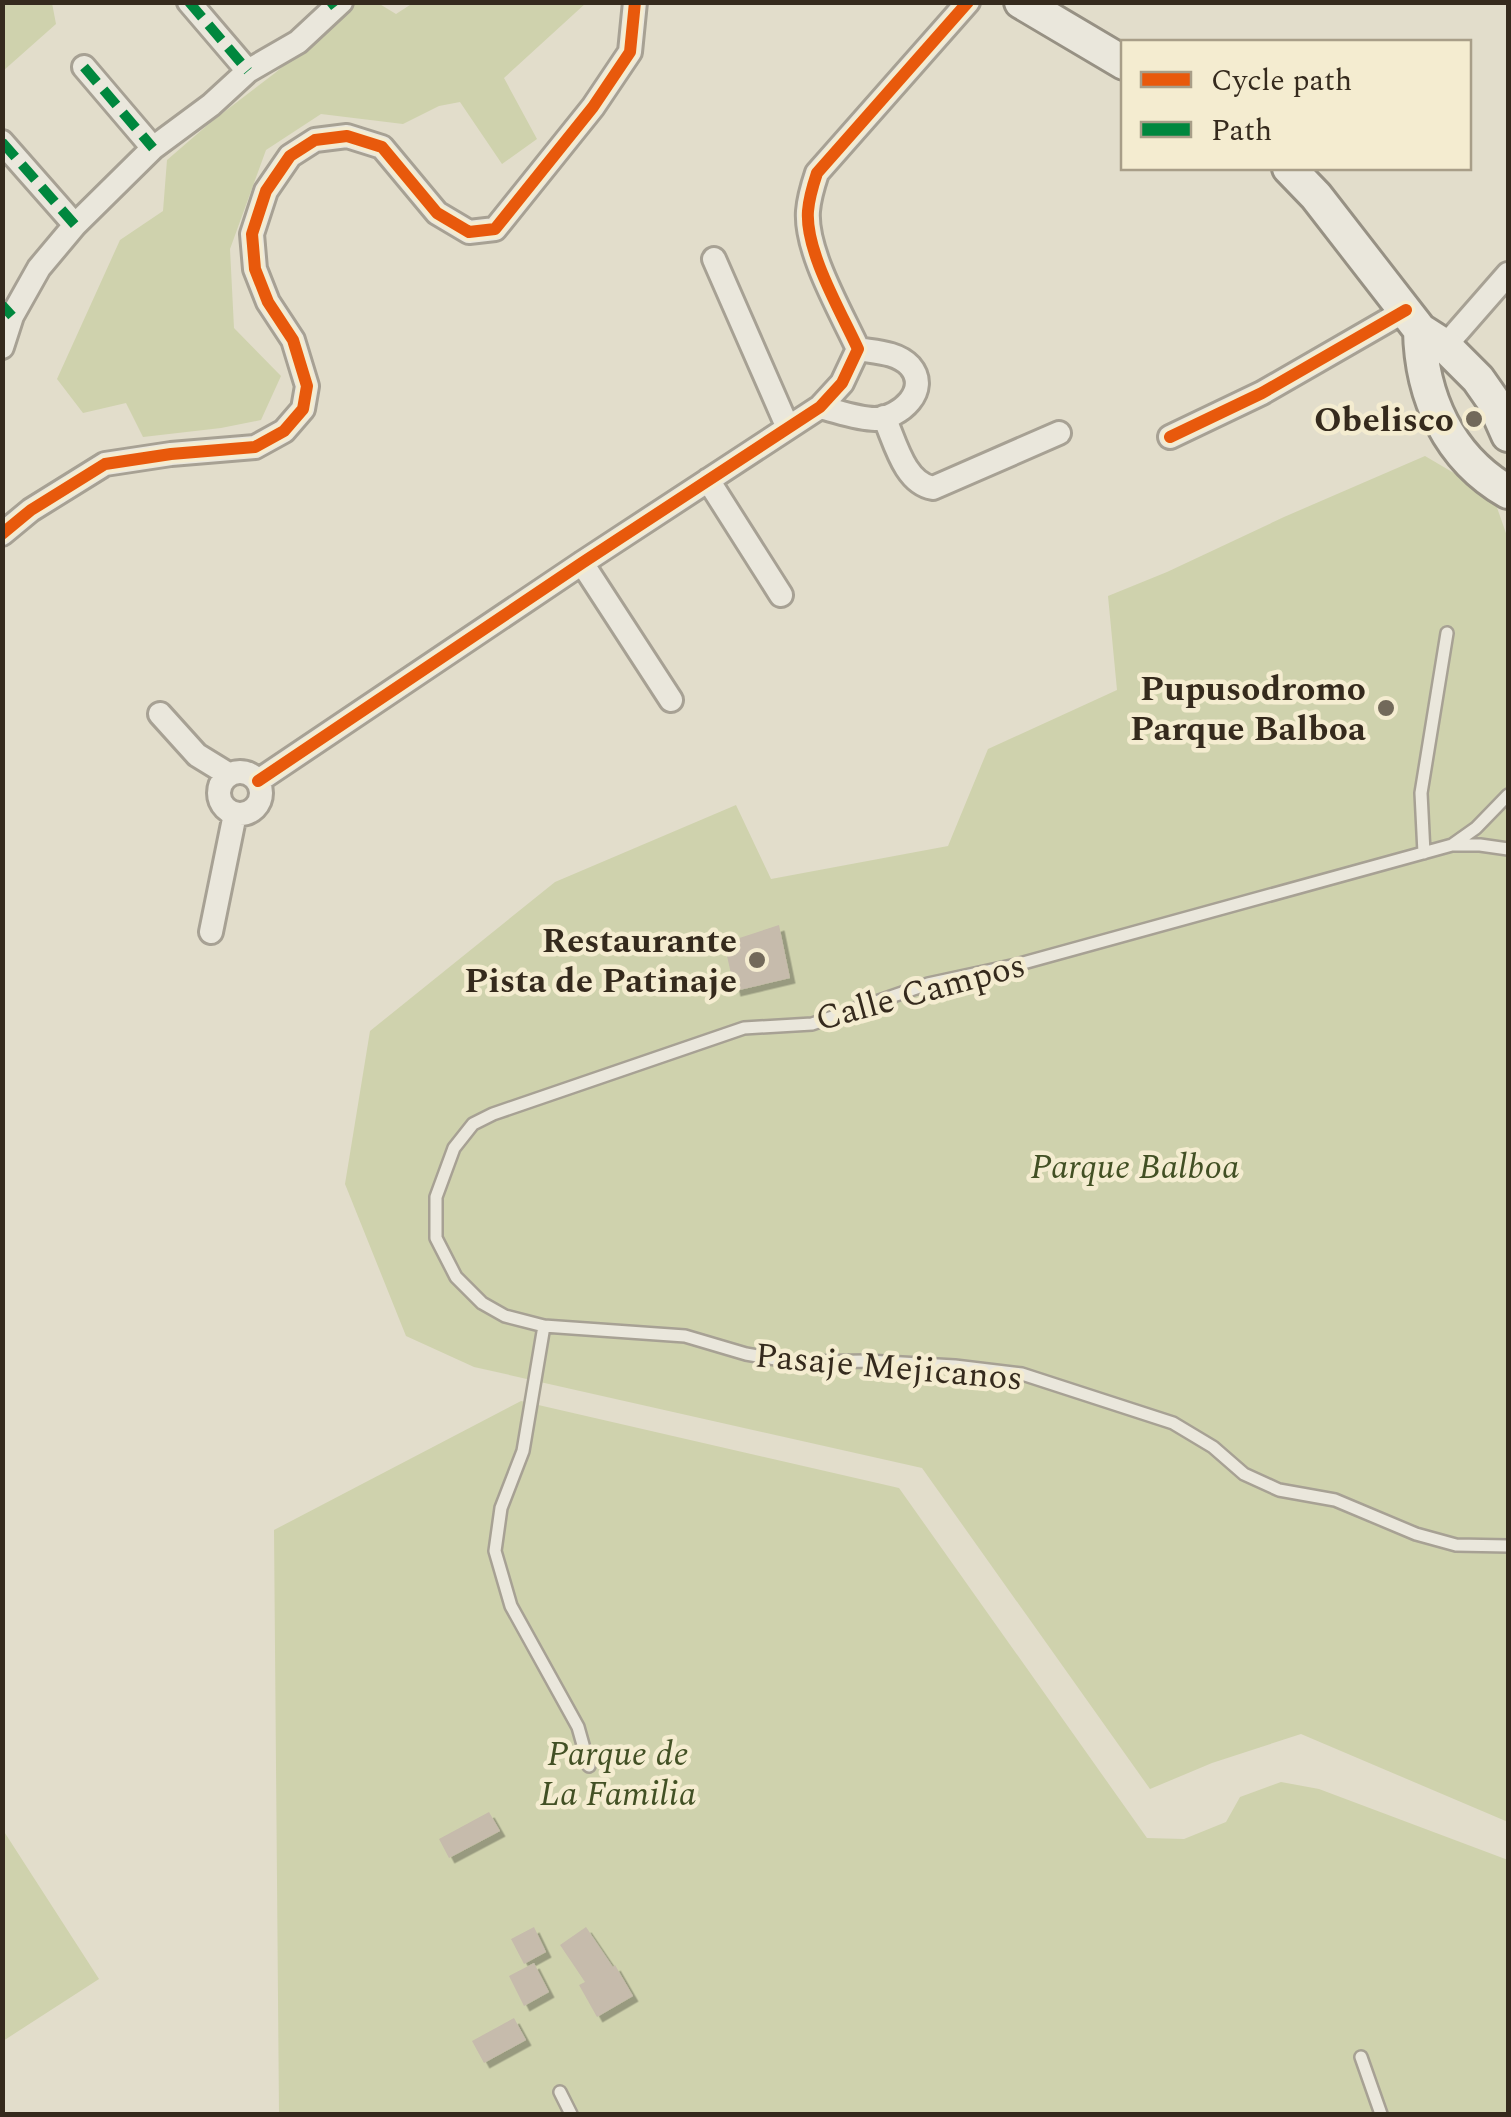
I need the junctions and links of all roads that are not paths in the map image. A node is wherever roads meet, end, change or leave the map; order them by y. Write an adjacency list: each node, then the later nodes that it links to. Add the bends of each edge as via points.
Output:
1 (189, 2): 8 (street)
2 (635, 2): 28 (street, via 630,52 495,230 469,232 438,213 382,147 348,136 315,140 290,156 266,191 252,234 255,269 292,340 306,386 303,409 284,432 256,446 105,464)
3 (968, 2): 18 (street, via 817,173 808,222 816,256)
4 (1022, 2): 6 (main road)
5 (336, 4): 8 (street, via 298,42)
6 (1121, 61)
7 (84, 67): 10 (street)
8 (248, 71): 10 (street)
9 (2, 142): 12 (street)
10 (153, 148): 12 (street)
11 (1291, 170): 16 (main road)
12 (76, 225): 15 (street)
13 (714, 259): 22 (street)
14 (1508, 274): 16 (street)
15 (7, 310): 17 (street)
16 (1423, 329): 19 (main road); 25 (street); 27 (main road, via 1424,376 1438,419 1464,457)
17 (2, 347)
18 (858, 349): 20 (street, via 842,383); 21 (street, via 892,355 917,379 910,402)
19 (1500, 398): 24 (main road)
20 (820, 406): 21 (street); 22 (street)
21 (884, 416): 23 (street, via 909,473 920,486 933,488)
22 (788, 428): 26 (street)
23 (1059, 433)
24 (1508, 434)
25 (1170, 438)
26 (708, 480): 29 (street); 30 (street)
27 (1508, 492)
28 (2, 534)
29 (582, 562): 32 (street); 35 (street)
30 (781, 595)
31 (1447, 633): 40 (lane, via 1420,793)
32 (671, 700)
33 (160, 714): 34 (street, via 197,755)
34 (228, 774): 35 (street, via 245,772); 37 (street, via 218,791)
35 (258, 781): 37 (street, via 260,801)
36 (1508, 795): 38 (lane)
37 (235, 814): 41 (street)
38 (1452, 845): 39 (lane); 40 (lane, Calle Campos)
39 (1508, 849)
40 (1424, 853): 42 (lane, Calle Campos, via 928,984 812,1024 744,1028 493,1114 473,1124 454,1148)
41 (211, 932)
42 (436, 1198): 43 (lane, Pasaje Mejicanos, via 436,1238 456,1277 505,1316)
43 (544, 1326): 44 (lane, Pasaje Mejicanos, via 686,1336 792,1362 1022,1374 1173,1423 1244,1474 1279,1490 1335,1500 1456,1544); 45 (lane, via 523,1451 501,1508 494,1551 511,1606 578,1728)
44 (1508, 1546)
45 (589, 1766)
46 (1362, 2057): 49 (lane)
47 (560, 2092): 48 (lane)
48 (572, 2114)
49 (1382, 2114)

